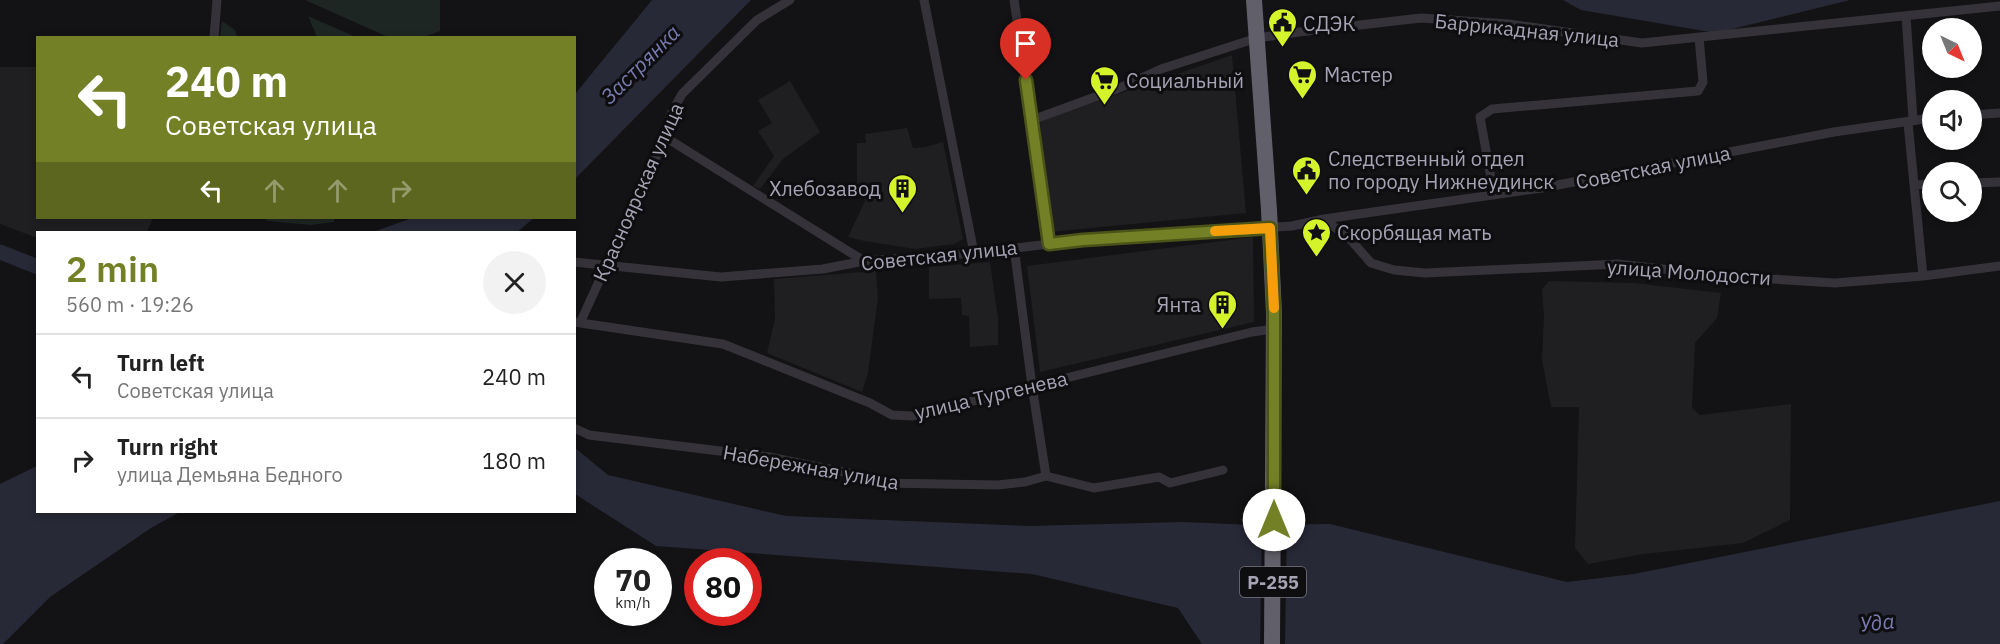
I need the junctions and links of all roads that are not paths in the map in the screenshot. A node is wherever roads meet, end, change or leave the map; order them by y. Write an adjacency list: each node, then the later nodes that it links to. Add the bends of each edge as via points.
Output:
1 (217, 0): 8 (street)
2 (790, 0): 16 (street, Красноярская улица, via 757,20 682,94)
3 (924, 0): 26 (street)
4 (1014, 0): 14 (street)
5 (1254, 0): 10 (highway, Р-255)
6 (2000, 6): 7 (street, Баррикадная улица)
7 (1906, 15): 9 (street, Баррикадная улица); 15 (street)
8 (214, 36)
9 (1699, 37): 10 (street, Баррикадная улица, via 1642,43 1509,24 1421,18); 21 (street, via 1703,82 1698,91 1492,109 1480,117)
10 (1257, 38): 14 (street, Баррикадная улица, via 1161,69); 23 (highway, Р-255)
11 (2000, 113): 12 (street)
12 (1982, 114)
13 (1922, 119): 15 (street, Советская улица)
14 (1032, 120): 24 (street)
15 (1910, 121): 19 (street); 21 (street, Советская улица)
16 (665, 137): 27 (street); 30 (street, Красноярская улица)
17 (2000, 182): 18 (street)
18 (1982, 183)
19 (1915, 185): 20 (street); 31 (street)
20 (1922, 185)
21 (1494, 195): 22 (street, Советская улица)
22 (1324, 219): 23 (street, Советская улица); 31 (street, улица Молодости, via 1350,239 1371,263 1425,273 1618,264 1835,283)
23 (1270, 228): 24 (street, Советская улица); 33 (highway, Р-255)
24 (1049, 244): 25 (street, Советская улица)
25 (1014, 247): 26 (street, Советская улица); 34 (street)
26 (974, 253): 27 (street, Советская улица)
27 (864, 261): 30 (street, Советская улица, via 823,269 721,277)
28 (576, 262): 30 (street, Советская улица)
29 (2000, 266): 31 (street, улица Молодости)
30 (607, 267): 32 (street, Красноярская улица)
31 (1923, 276)
32 (577, 322): 34 (street, улица Тургенева, via 723,344 892,415 913,416)
33 (1274, 329): 34 (street, улица Тургенева); 38 (highway, Р-255)
34 (1032, 386): 37 (street)
35 (576, 429): 37 (street, Набережная улица, via 589,435 769,457 883,483 998,485)
36 (1223, 470): 37 (street, Набережная улица, via 1170,483 1159,477 1094,488)
37 (1046, 476)
38 (1272, 644)

